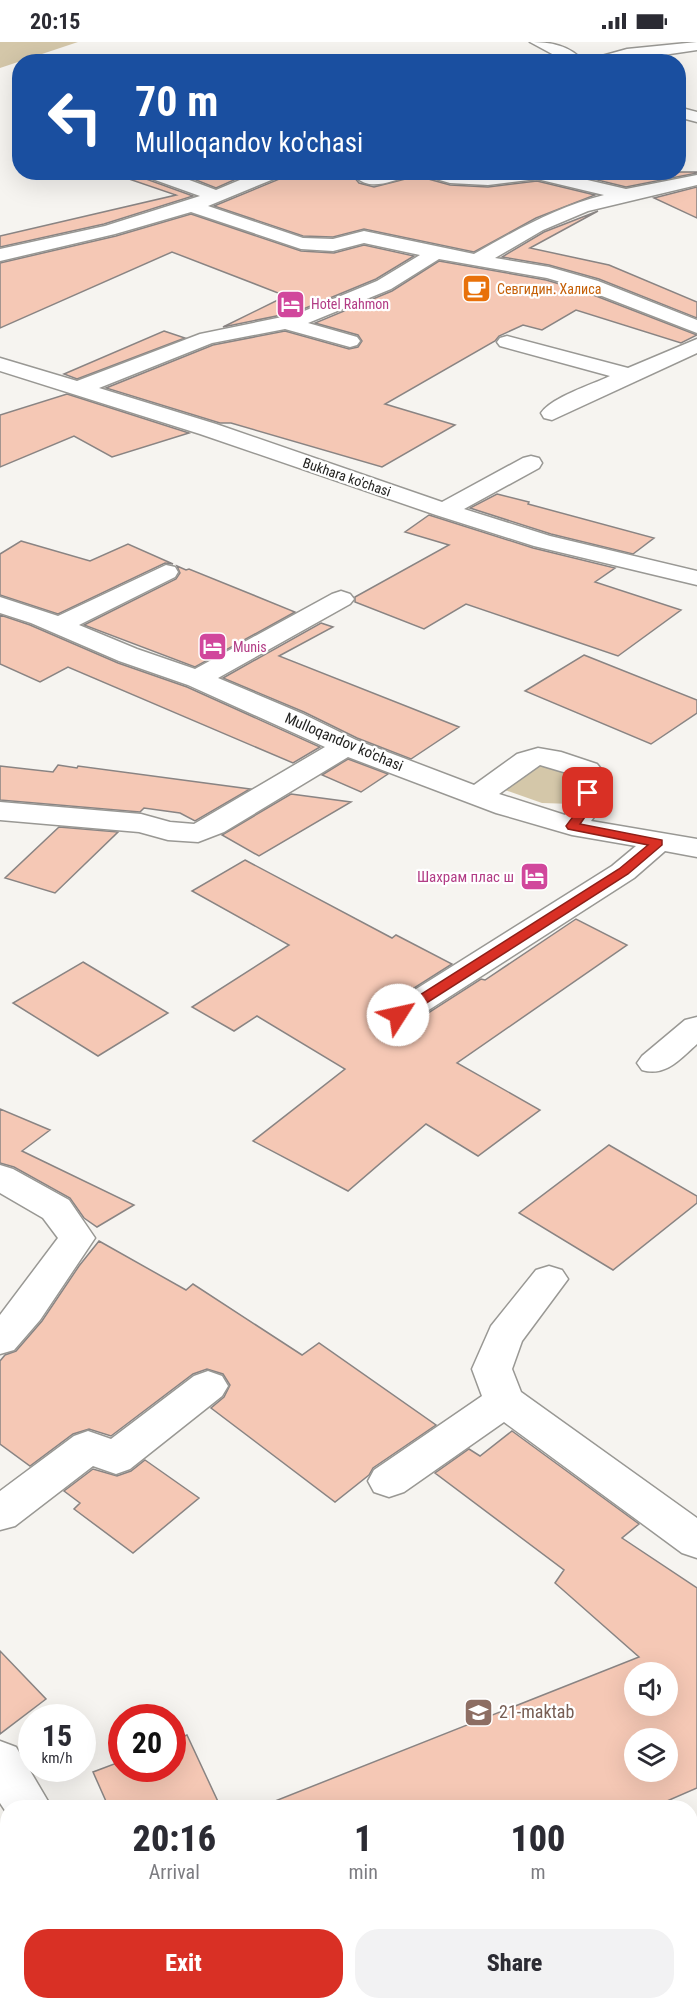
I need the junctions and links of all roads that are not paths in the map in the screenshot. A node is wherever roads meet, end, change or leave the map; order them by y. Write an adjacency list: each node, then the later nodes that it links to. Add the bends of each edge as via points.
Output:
1 (537, 42): 3 (street)
2 (697, 46): 4 (street)
3 (566, 54)
4 (627, 54)
5 (172, 180): 10 (street)
6 (255, 180): 10 (street)
7 (562, 180): 9 (street)
8 (697, 180): 9 (street)
9 (624, 195): 14 (street, via 546,221)
10 (216, 196): 11 (street)
11 (191, 206): 12 (street, via 301,243 333,245 363,237); 13 (street)
12 (436, 253): 14 (street); 15 (street, via 384,285)
13 (0, 255)
14 (476, 261): 16 (street, via 591,285)
15 (285, 323): 17 (street); 22 (street, via 207,338)
16 (697, 327)
17 (350, 342)
18 (507, 342): 21 (street)
19 (697, 345): 21 (street)
20 (0, 364): 22 (street, Bukhara ko'chasi)
21 (629, 375): 23 (street)
22 (77, 389): 25 (street, Bukhara ko'chasi, via 208,429)
23 (552, 413)
24 (531, 463): 25 (street)
25 (444, 510): 27 (street, Bukhara ko'chasi, via 543,541)
26 (166, 572): 30 (street)
27 (697, 578)
28 (341, 598): 31 (street)
29 (0, 605): 30 (street, Mulloqandov ko'chasi)
30 (58, 626): 31 (street, Mulloqandov ko'chasi)
31 (197, 679): 32 (street, Mulloqandov ko'chasi)
32 (346, 746): 33 (street, Mulloqandov ko'chasi); 34 (street, via 198,833)
33 (478, 796): 35 (street, Mulloqandov ko'chasi); 35 (street, via 527,760 538,756 551,758 592,775 584,810)
34 (0, 811)
35 (572, 826): 36 (street, Mulloqandov ko'chasi)
36 (657, 843): 37 (street, Mulloqandov ko'chasi); 38 (street, via 623,872)
37 (697, 848)
38 (398, 1015)
39 (697, 1028): 40 (street)
40 (654, 1064)
41 (0, 1177): 43 (street, via 56,1209 77,1238)
42 (549, 1279): 45 (street, via 505,1336 492,1369)
43 (0, 1340)
44 (208, 1386): 47 (street, via 116,1458 88,1448)
45 (504, 1401): 46 (street); 48 (street)
46 (389, 1481)
47 (0, 1514)
48 (697, 1541)
49 (0, 1761): 50 (street)
50 (24, 1800)

